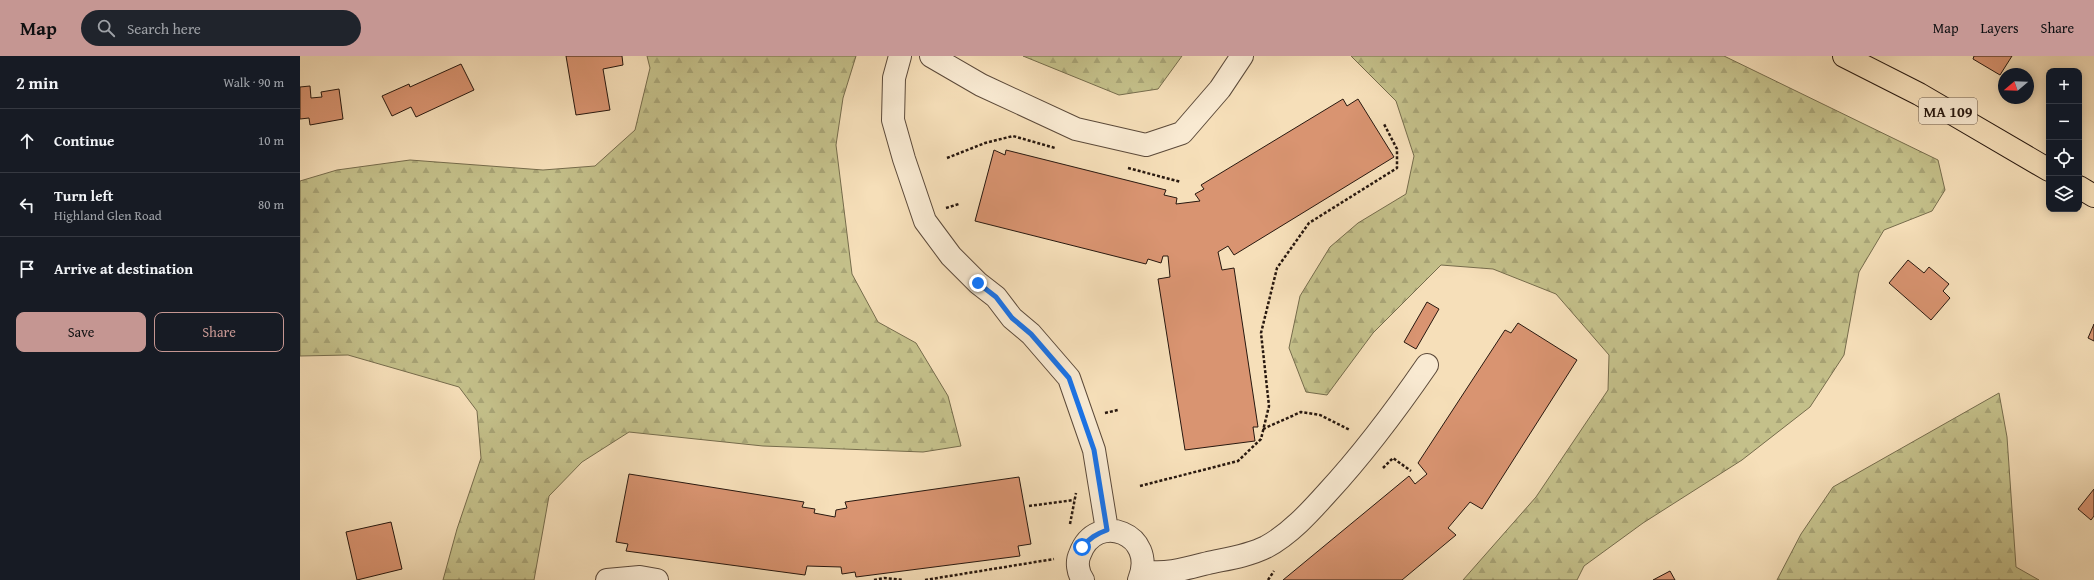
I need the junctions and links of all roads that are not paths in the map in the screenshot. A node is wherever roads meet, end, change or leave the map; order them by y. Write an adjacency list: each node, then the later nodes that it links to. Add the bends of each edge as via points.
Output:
1 (900, 56): 9 (street, via 894,78 893,120 925,221 951,256 996,297 1012,318 1031,334 1069,378 1094,450)
2 (931, 56): 3 (street, via 982,85 1076,129 1146,145 1182,133 1220,90)
3 (1242, 56)
4 (1844, 56): 5 (main road, MA 109, via 1919,94)
5 (2046, 168)
6 (2082, 189): 7 (main road)
7 (2094, 196)
8 (1427, 365): 10 (street, via 1351,468 1296,525 1266,547 1246,554 1176,571)
9 (1107, 530): 10 (street, via 1131,537 1139,547 1143,558); 11 (street, via 1093,536 1082,547 1078,557)
10 (1141, 576)
11 (1080, 579)
12 (607, 580): 13 (street, via 640,577)
13 (657, 580)

